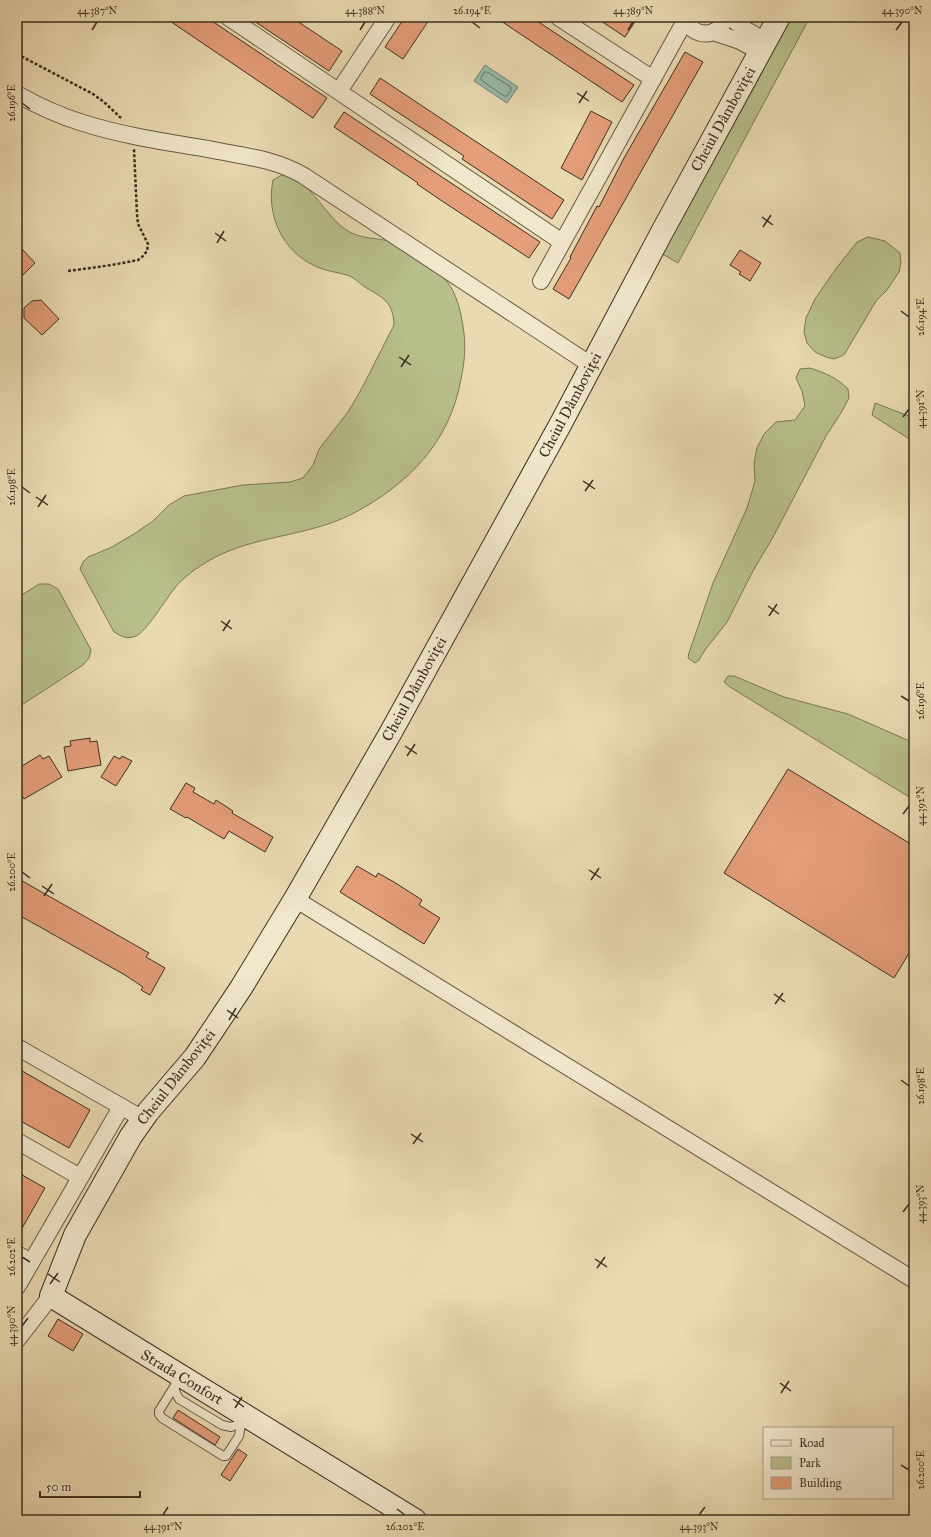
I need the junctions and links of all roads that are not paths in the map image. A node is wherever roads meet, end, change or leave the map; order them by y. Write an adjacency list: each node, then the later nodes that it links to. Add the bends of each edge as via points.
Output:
1 (228, 17): 11 (street)
2 (388, 17): 11 (street)
3 (558, 17): 10 (street)
4 (725, 17): 8 (street, via 722,24)
5 (730, 17): 9 (street)
6 (779, 17): 9 (street, Cheiul Dâmboviței)
7 (685, 18): 8 (street, via 693,30 706,34); 10 (street)
8 (713, 32): 9 (street)
9 (763, 46): 15 (street, Cheiul Dâmboviței)
10 (653, 79): 13 (street)
11 (339, 91): 13 (street)
12 (17, 94): 15 (street, via 72,120 134,135 256,158 295,171)
13 (562, 242): 14 (street)
14 (541, 281)
15 (591, 365): 16 (street, Cheiul Dâmboviței, via 439,645)
16 (295, 899): 19 (street, Cheiul Dâmboviței, via 208,1039 185,1071); 24 (street)
17 (17, 1047): 18 (street)
18 (121, 1107): 19 (street); 21 (street)
19 (143, 1119): 26 (street, Cheiul Dâmboviței, via 84,1218)
20 (17, 1141): 21 (street)
21 (80, 1177): 23 (street)
22 (17, 1254): 23 (street)
23 (31, 1262): 25 (street)
24 (914, 1280)
25 (17, 1287)
26 (51, 1296): 27 (street, Cheiul Dâmboviței); 28 (street, Strada Confort)
27 (17, 1340)
28 (176, 1381): 29 (street, Strada Confort); 29 (lane, via 159,1414 223,1456 226,1456)
29 (245, 1421): 30 (street, Strada Confort)
30 (415, 1520)

